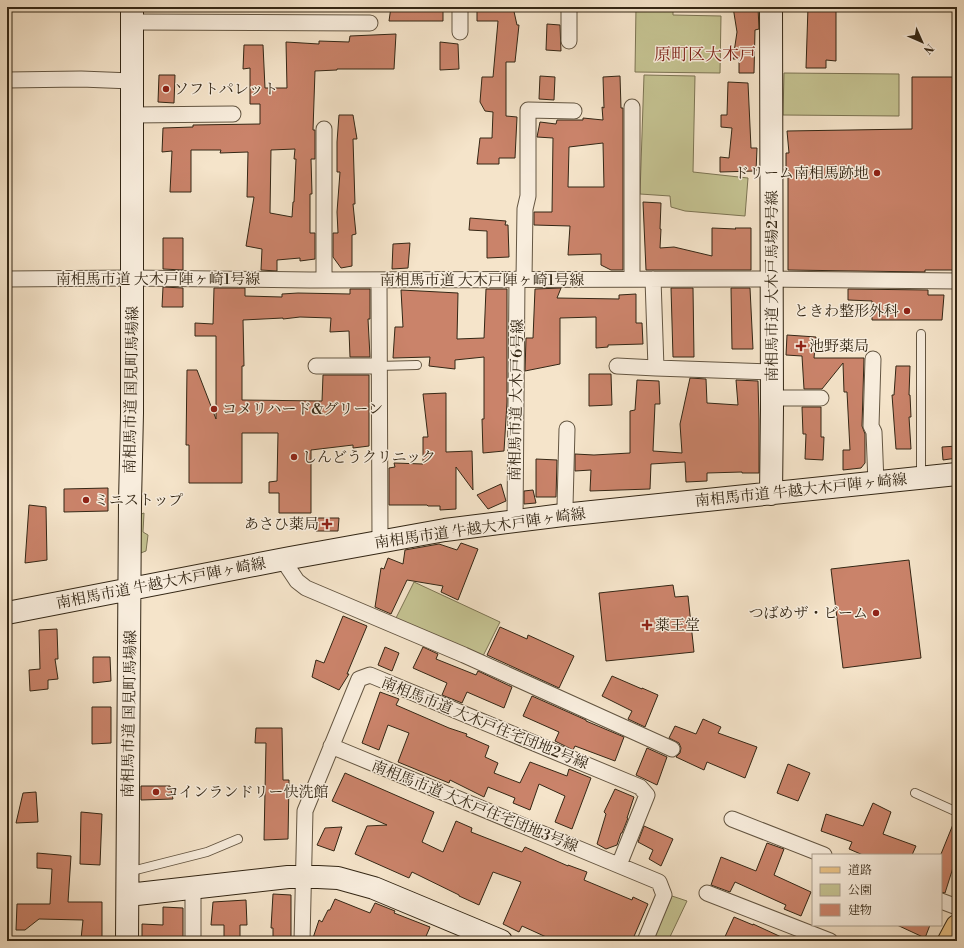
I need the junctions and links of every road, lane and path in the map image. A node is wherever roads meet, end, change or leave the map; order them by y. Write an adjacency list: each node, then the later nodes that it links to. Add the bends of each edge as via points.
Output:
1 (460, 7): 6 (street)
2 (569, 7): 7 (street)
3 (771, 7): 20 (street, 南相馬市道 大木戸馬場2号線)
4 (132, 14): 5 (street); 9 (street, 南相馬市道 国見町馬場線)
5 (370, 23)
6 (460, 32)
7 (569, 41)
8 (7, 80): 9 (street)
9 (132, 81): 13 (street, 南相馬市道 国見町馬場線)
10 (632, 106): 18 (street)
11 (574, 111): 17 (street, 南相馬市道 大木戸6号線, via 528,110 528,196)
12 (233, 114): 13 (street)
13 (132, 115): 15 (street, 南相馬市道 国見町馬場線)
14 (324, 129): 21 (street)
15 (132, 278): 16 (street, 南相馬市道 大木戸陣ヶ崎1号線); 21 (street, 南相馬市道 大木戸陣ヶ崎1号線); 43 (street, 南相馬市道 国見町馬場線)
16 (7, 279)
17 (521, 279): 18 (street, 南相馬市道 大木戸陣ヶ崎1号線); 22 (street, 南相馬市道 大木戸陣ヶ崎1号線); 40 (street, 南相馬市道 大木戸6号線)
18 (632, 279): 19 (street, 南相馬市道 大木戸陣ヶ崎1号線)
19 (653, 279): 20 (street, 南相馬市道 大木戸陣ヶ崎1号線); 30 (street)
20 (771, 279): 23 (street, 南相馬市道 大木戸陣ヶ崎1号線); 31 (street, 南相馬市道 大木戸馬場2号線)
21 (324, 280): 22 (street, 南相馬市道 大木戸陣ヶ崎1号線)
22 (379, 280): 28 (street)
23 (957, 282)
24 (921, 334): 36 (lane)
25 (873, 359): 37 (street, via 871,426 874,432)
26 (418, 365): 28 (lane)
27 (316, 366): 28 (street)
28 (378, 366): 41 (street)
29 (617, 366): 30 (street)
30 (656, 368): 31 (street)
31 (772, 372): 32 (street, 南相馬市道 大木戸馬場2号線)
32 (772, 398): 33 (street); 38 (street, 南相馬市道 大木戸馬場2号線)
33 (821, 398)
34 (567, 428): 39 (street)
35 (957, 474): 36 (street, 南相馬市道 牛越大木戸陣ヶ崎線)
36 (921, 478): 37 (street, 南相馬市道 牛越大木戸陣ヶ崎線)
37 (876, 483): 38 (street, 南相馬市道 牛越大木戸陣ヶ崎線)
38 (771, 494): 39 (street, 南相馬市道 牛越大木戸陣ヶ崎線)
39 (566, 515): 40 (street, 南相馬市道 牛越大木戸陣ヶ崎線)
40 (515, 521): 41 (street, 南相馬市道 牛越大木戸陣ヶ崎線)
41 (380, 541): 42 (street, 南相馬市道 牛越大木戸陣ヶ崎線)
42 (283, 560): 43 (street, 南相馬市道 牛越大木戸陣ヶ崎線); 46 (street, via 297,581 311,590 464,655)
43 (130, 589): 44 (street, 南相馬市道 牛越大木戸陣ヶ崎線); 53 (street, 南相馬市道 国見町馬場線)
44 (7, 613)
45 (331, 746): 52 (street, 南相馬市道 大木戸住宅団地3号線); 52 (street, 南相馬市道 大木戸住宅団地2号線, via 359,679 370,675 640,787 647,795); 54 (street, 南相馬市道 大木戸住宅団地2号線, via 305,811)
46 (672, 749)
47 (915, 793): 48 (lane)
48 (957, 812)
49 (732, 819): 51 (street)
50 (238, 839): 53 (lane, via 207,852)
51 (821, 854)
52 (619, 865): 65 (street, via 659,882 664,895)
53 (127, 872): 57 (street, 南相馬市道 国見町馬場線)
54 (304, 877): 55 (street); 63 (street, 南相馬市道 大木戸住宅団地2号線); 64 (street, via 338,878 374,888)
55 (193, 888): 57 (street); 62 (street)
56 (707, 893): 66 (street)
57 (128, 895): 61 (street, 南相馬市道 国見町馬場線)
58 (942, 901): 59 (street)
59 (957, 907)
60 (957, 926): 67 (main road)
61 (128, 941)
62 (193, 941)
63 (302, 941)
64 (502, 941)
65 (646, 941)
66 (830, 941)
67 (949, 941)

